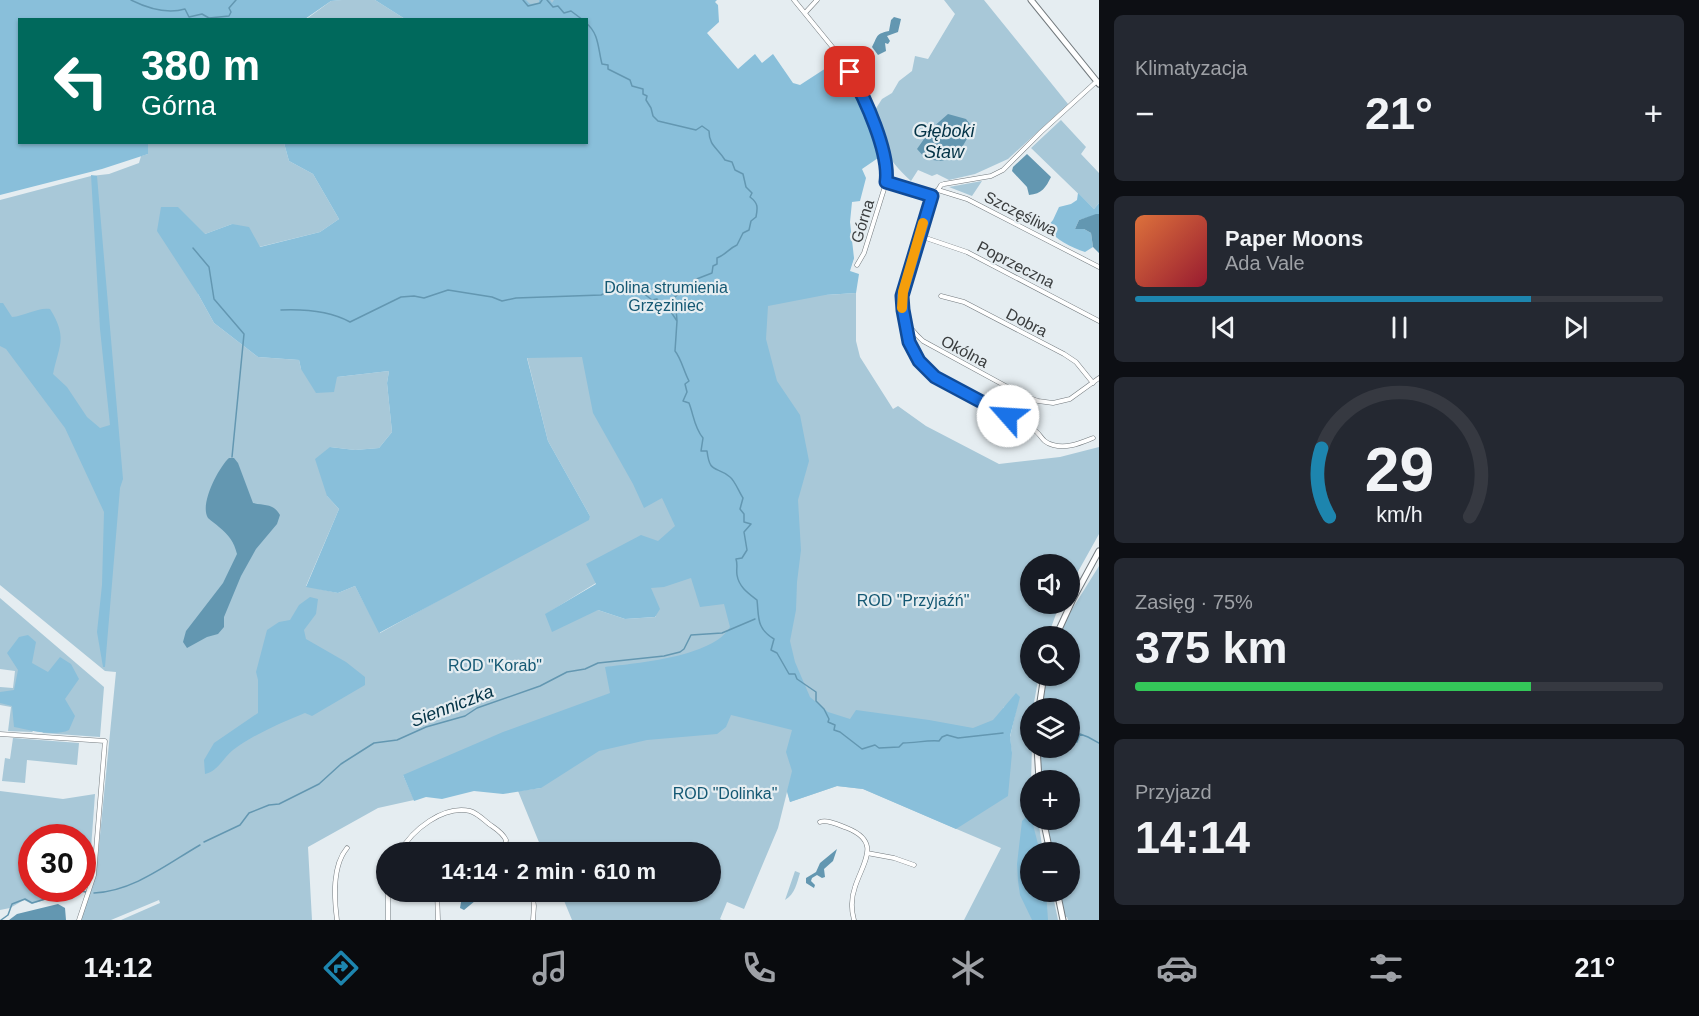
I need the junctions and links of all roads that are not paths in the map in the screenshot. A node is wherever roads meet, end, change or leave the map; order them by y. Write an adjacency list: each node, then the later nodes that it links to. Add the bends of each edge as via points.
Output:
1 (794, 0): 4 (street, Górna)
2 (817, 0): 4 (street)
3 (1031, 0): 5 (street)
4 (805, 13): 6 (street, Górna, via 856,82 884,154)
5 (1098, 83): 7 (street, via 1003,170 992,176 944,184)
6 (886, 182): 8 (street, Górna); 10 (street, Górna)
7 (938, 190): 8 (street); 11 (street, Szczęśliwa, via 967,199)
8 (932, 196): 9 (street, Okólna)
9 (920, 236): 13 (street, Okólna, via 903,292); 14 (street, Poprzeczna, via 957,247)
10 (857, 265)
11 (1099, 267)
12 (941, 296): 16 (street, Dobra, via 963,302 1064,354)
13 (904, 317): 17 (street, Okólna, via 927,344); 18 (street, Okólna, via 912,349 931,374)
14 (1099, 321)
15 (1099, 378): 16 (street, Okólna)
16 (1093, 383): 17 (street, Okólna, via 1061,402)
17 (1024, 396): 18 (street)
18 (1013, 418): 19 (street, Okólna, via 1054,446)
19 (1093, 438)
20 (1099, 551): 21 (street)
21 (1061, 626)
22 (0, 734): 33 (street, via 105,741 94,875)
23 (820, 822): 27 (street, via 825,820 856,832 864,838)
24 (407, 842): 25 (street, via 423,825 460,811 474,813 501,832)
25 (506, 842)
26 (347, 848): 34 (street, via 341,855 336,880)
27 (867, 853): 28 (street, via 912,864); 38 (street, via 855,885)
28 (912, 857)
29 (387, 902): 35 (street)
30 (437, 902): 36 (street)
31 (533, 902): 37 (street)
32 (1059, 902): 39 (street)
33 (79, 920)
34 (337, 920)
35 (388, 920)
36 (438, 920)
37 (533, 920)
38 (854, 920)
39 (1062, 920)

